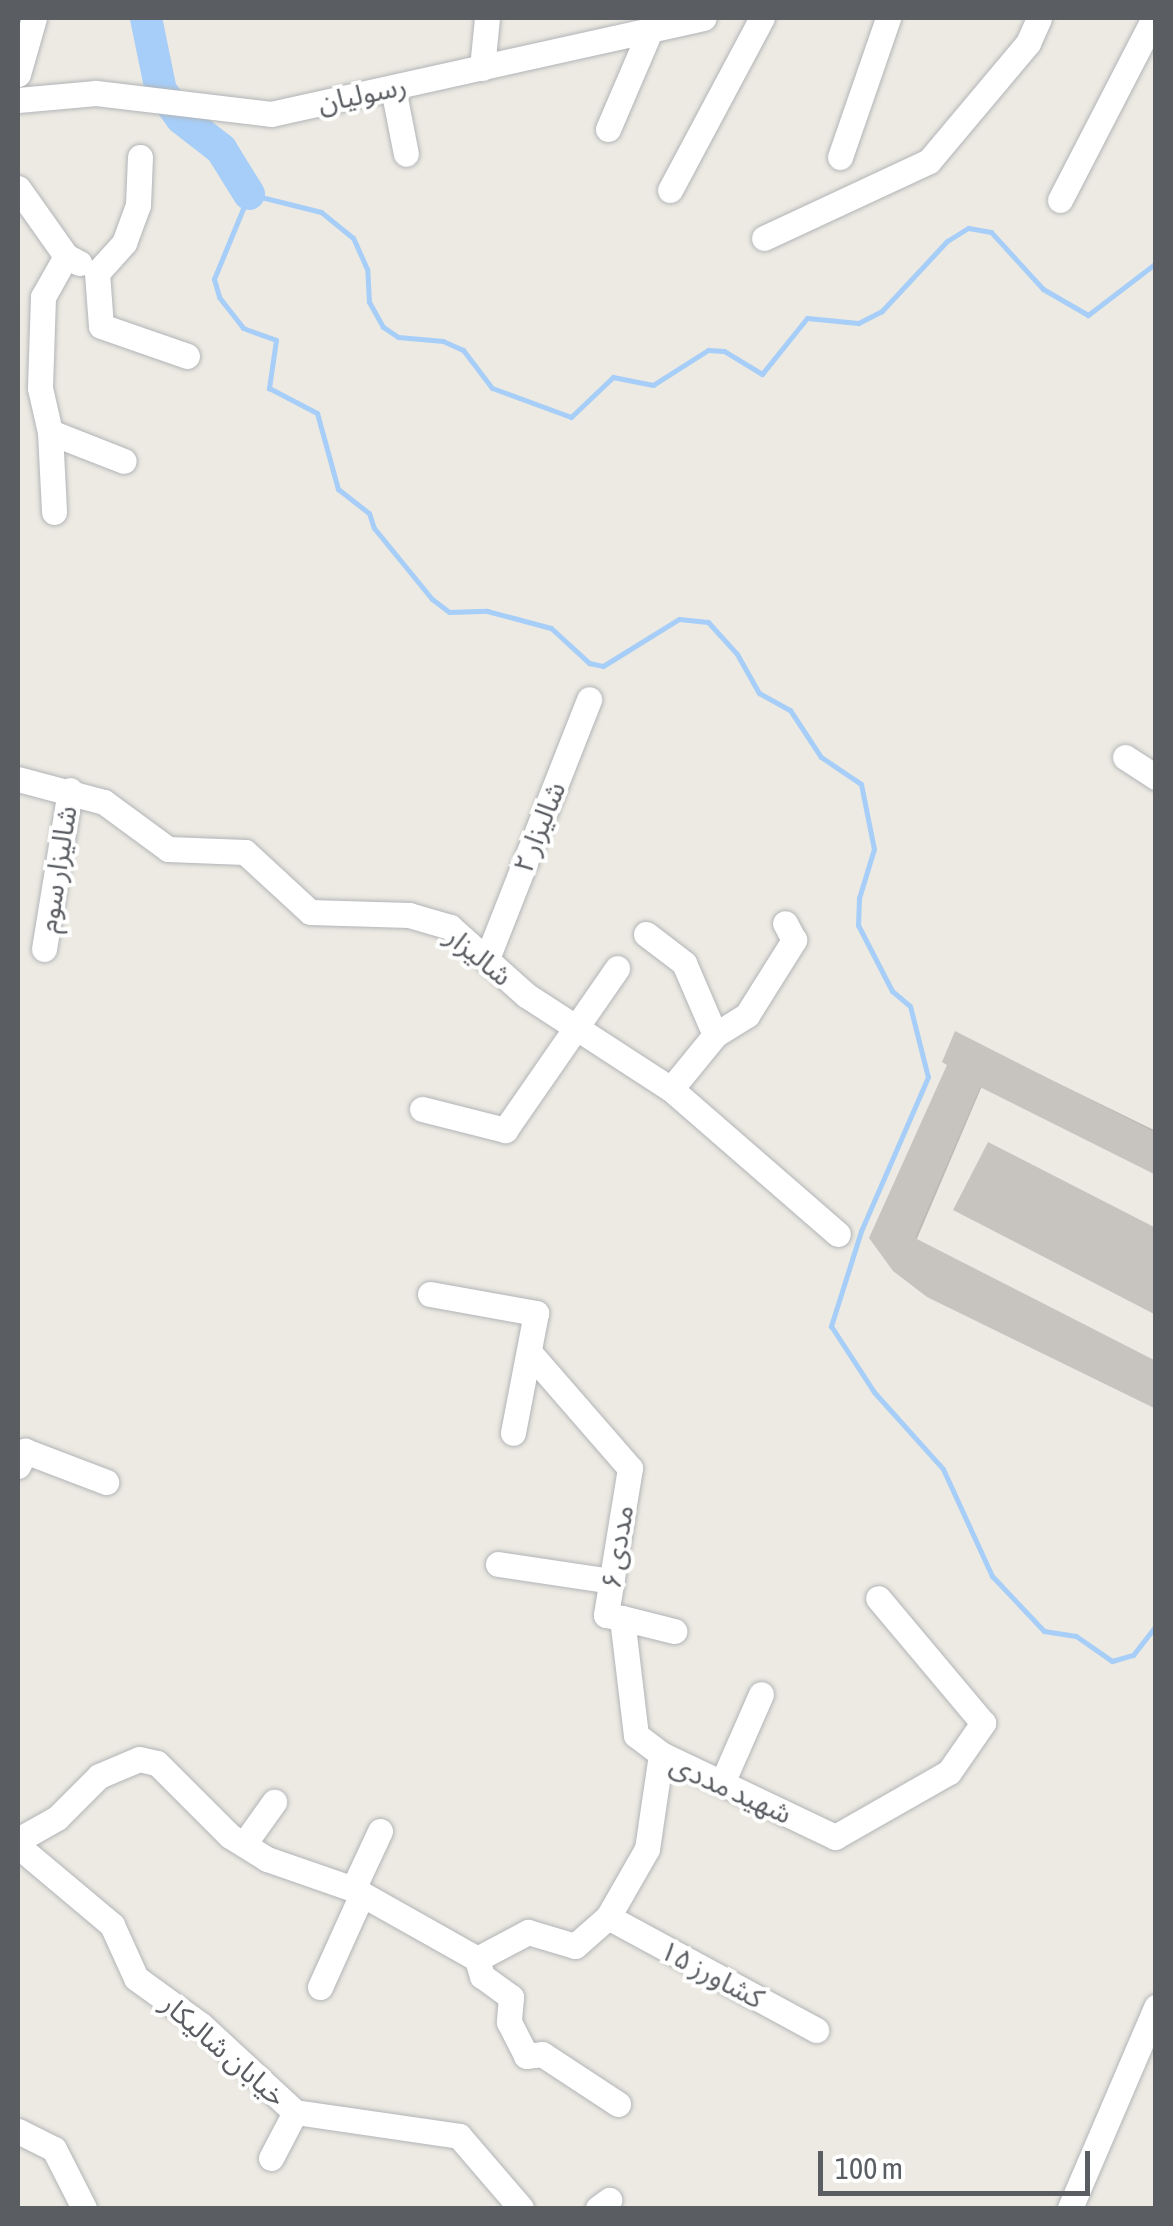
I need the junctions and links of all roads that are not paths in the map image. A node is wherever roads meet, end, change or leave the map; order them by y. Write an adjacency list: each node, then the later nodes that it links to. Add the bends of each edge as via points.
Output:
1 (34, 18): 10 (street)
2 (487, 18): 9 (street)
3 (703, 18): 8 (street, رسولیان)
4 (762, 18): 18 (street)
5 (888, 18): 16 (street)
6 (1039, 18): 20 (street, via 1028,43 929,161)
7 (1154, 18): 19 (street)
8 (650, 32): 9 (street, رسولیان); 13 (street)
9 (482, 68): 11 (street, رسولیان)
10 (18, 74)
11 (393, 88): 12 (street, رسولیان, via 271,114 96,93); 14 (street)
12 (18, 100)
13 (608, 129)
14 (406, 154)
15 (140, 156): 22 (street, via 138,205 124,243)
16 (840, 156)
17 (18, 188): 21 (street)
18 (670, 190)
19 (1060, 200)
20 (764, 238)
21 (66, 256): 22 (street); 24 (street, via 43,297 40,388)
22 (97, 273): 23 (street, via 101,326)
23 (187, 356)
24 (50, 432): 25 (street); 26 (street)
25 (124, 461)
26 (54, 512)
27 (589, 699): 35 (street, شالیزار ۲)
28 (1125, 757): 29 (street)
29 (1156, 777)
30 (20, 787): 31 (street, شالیزار)
31 (70, 790): 34 (street, شالیزار سوم); 35 (street, شالیزار, via 104,802 168,849 245,852 310,912 408,915 450,927)
32 (785, 923): 38 (street, via 794,940 747,1016)
33 (646, 934): 38 (street, via 684,963)
34 (44, 948)
35 (488, 956): 37 (street, شالیزار)
36 (617, 968): 37 (street)
37 (572, 1028): 39 (street, شالیزار); 40 (street, via 505,1130)
38 (714, 1035): 39 (street)
39 (671, 1089): 41 (street, شالیزار)
40 (422, 1109)
41 (838, 1234)
42 (430, 1294): 43 (street, via 536,1313)
43 (529, 1352): 44 (street); 48 (street, مددی ۶, via 630,1468)
44 (513, 1434)
45 (18, 1466): 46 (street, via 25,1451)
46 (106, 1482)
47 (498, 1564): 48 (street)
48 (612, 1580): 50 (street, مددی ۶, via 606,1615)
49 (878, 1598): 54 (street, شهید مددی, via 983,1723 949,1772 835,1837)
50 (622, 1618): 51 (street); 53 (street, مددی ۶, via 636,1736)
51 (674, 1632)
52 (761, 1694): 54 (street)
53 (660, 1754): 54 (street, شهید مددی); 60 (street, شهید مددی, via 647,1848)
54 (722, 1783)
55 (274, 1802): 58 (street)
56 (380, 1831): 59 (street)
57 (18, 1843): 58 (street, via 57,1818 99,1776 139,1758 157,1763); 66 (street, خیابان شالیکار, via 112,1925 136,1978 200,2024)
58 (244, 1844): 59 (street)
59 (358, 1892): 61 (street); 62 (street)
60 (608, 1917): 61 (street, شهید مددی, via 574,1946 528,1932); 64 (street, کشاورز ۱۵)
61 (478, 1959): 65 (street, via 482,1976 511,1997 509,2022 526,2056 542,2054)
62 (320, 1987)
63 (1156, 2006): 71 (street)
64 (816, 2030)
65 (618, 2104)
66 (295, 2112): 68 (street); 70 (street, خیابان شالیکار, via 458,2136)
67 (18, 2131): 69 (street, via 54,2149)
68 (271, 2158)
69 (84, 2208)
70 (521, 2208)
71 (1070, 2208)

